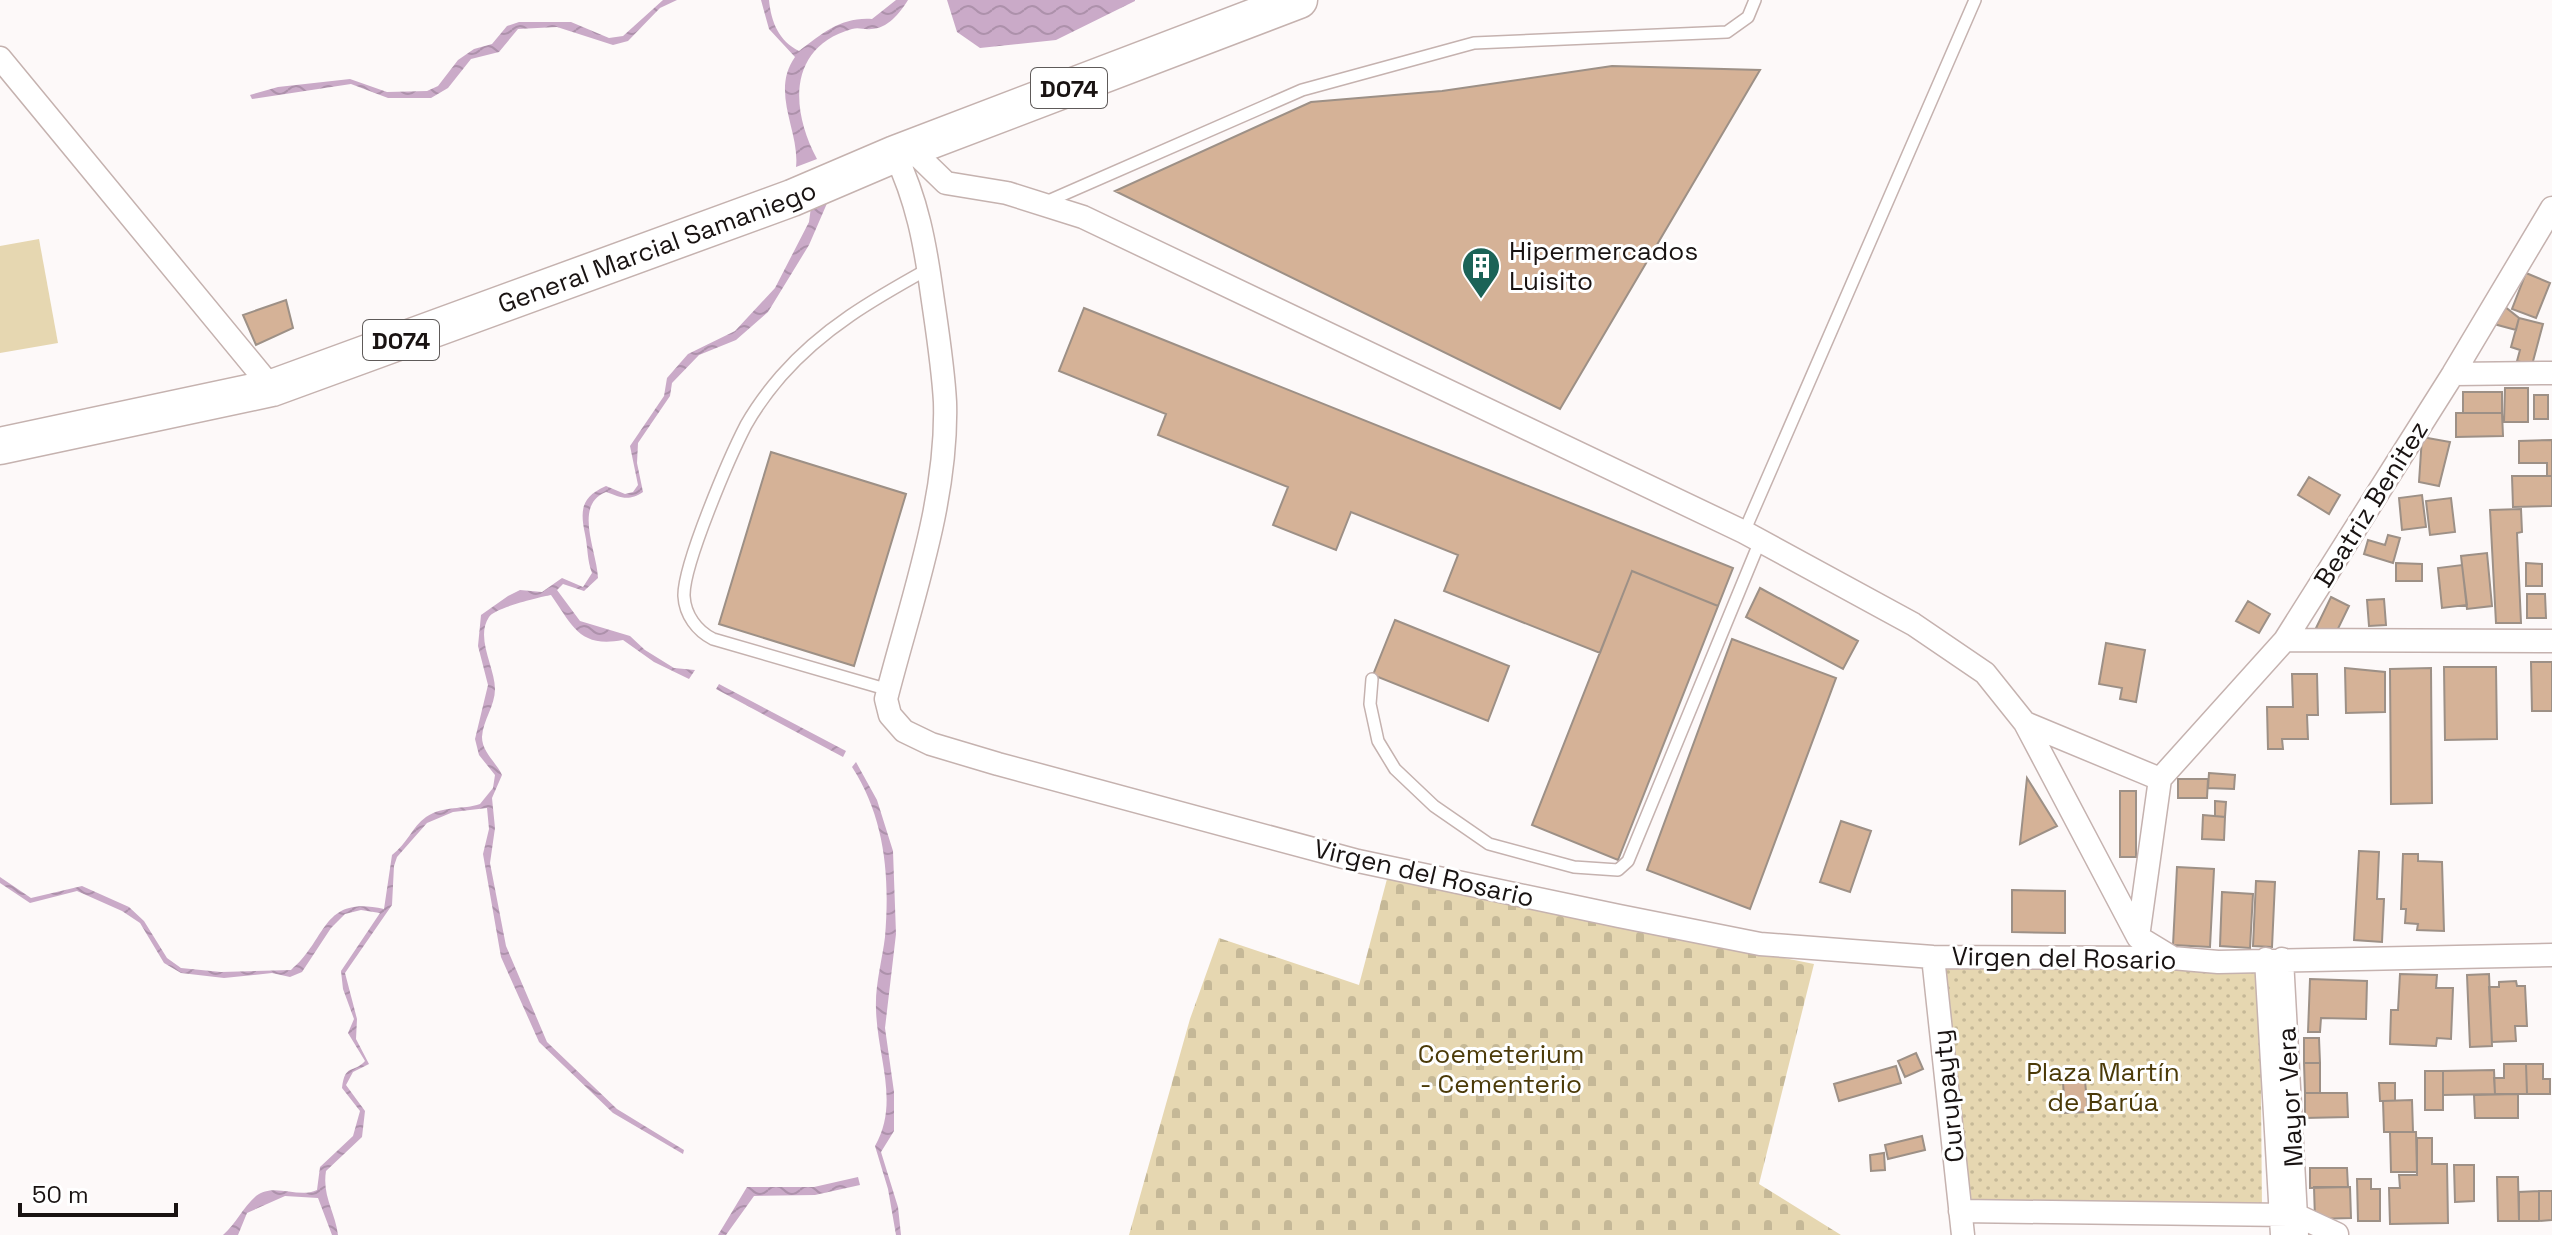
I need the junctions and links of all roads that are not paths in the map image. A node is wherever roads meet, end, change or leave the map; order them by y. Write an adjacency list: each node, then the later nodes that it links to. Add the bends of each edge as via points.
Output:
1 (1299, 0): 5 (main road, General Marcial Samaniego / D074)
2 (1755, 0): 6 (lane, via 1748,17 1727,32 1474,43 1302,90)
3 (1975, 0): 13 (lane)
4 (0, 58): 11 (street)
5 (902, 151): 6 (street, via 946,183); 8 (street); 11 (main road, General Marcial Samaniego / D074, via 792,198)
6 (1042, 204): 13 (street, via 1083,217)
7 (2552, 208): 10 (street, Beatriz Benitez)
8 (929, 268): 17 (street, via 945,403 941,464); 17 (lane, via 828,330 781,376 747,424 688,565 684,597 700,632 713,639)
9 (2552, 373): 10 (street)
10 (2453, 374): 14 (street, Beatriz Benitez)
11 (272, 388): 12 (main road, General Marcial Samaniego / D074)
12 (0, 446)
13 (1752, 536): 16 (lane, via 1628,861 1618,870 1574,867 1489,844 1434,806 1395,769 1378,741 1371,720); 18 (street, via 1925,632 1985,673)
14 (2285, 640): 15 (street); 19 (street, Beatriz Benitez)
15 (2552, 641)
16 (1372, 679)
17 (889, 690): 22 (street, Virgen del Rosario, via 887,708 896,723 931,744 1358,861 1760,944)
18 (2025, 723): 19 (street); 20 (street)
19 (2160, 779): 20 (street)
20 (2138, 937): 23 (street)
21 (2552, 955): 24 (street, Virgen del Rosario)
22 (1933, 957): 23 (street, Virgen del Rosario); 25 (street, Curupayty)
23 (2172, 958): 24 (street, Virgen del Rosario)
24 (2274, 959): 26 (street, Mayor Vera)
25 (1960, 1211): 26 (street); 28 (street, Curupayty)
26 (2289, 1225): 27 (street)
27 (2337, 1234): 29 (street); 30 (street)
28 (1963, 1235)
29 (2328, 1235)
30 (2358, 1235)

